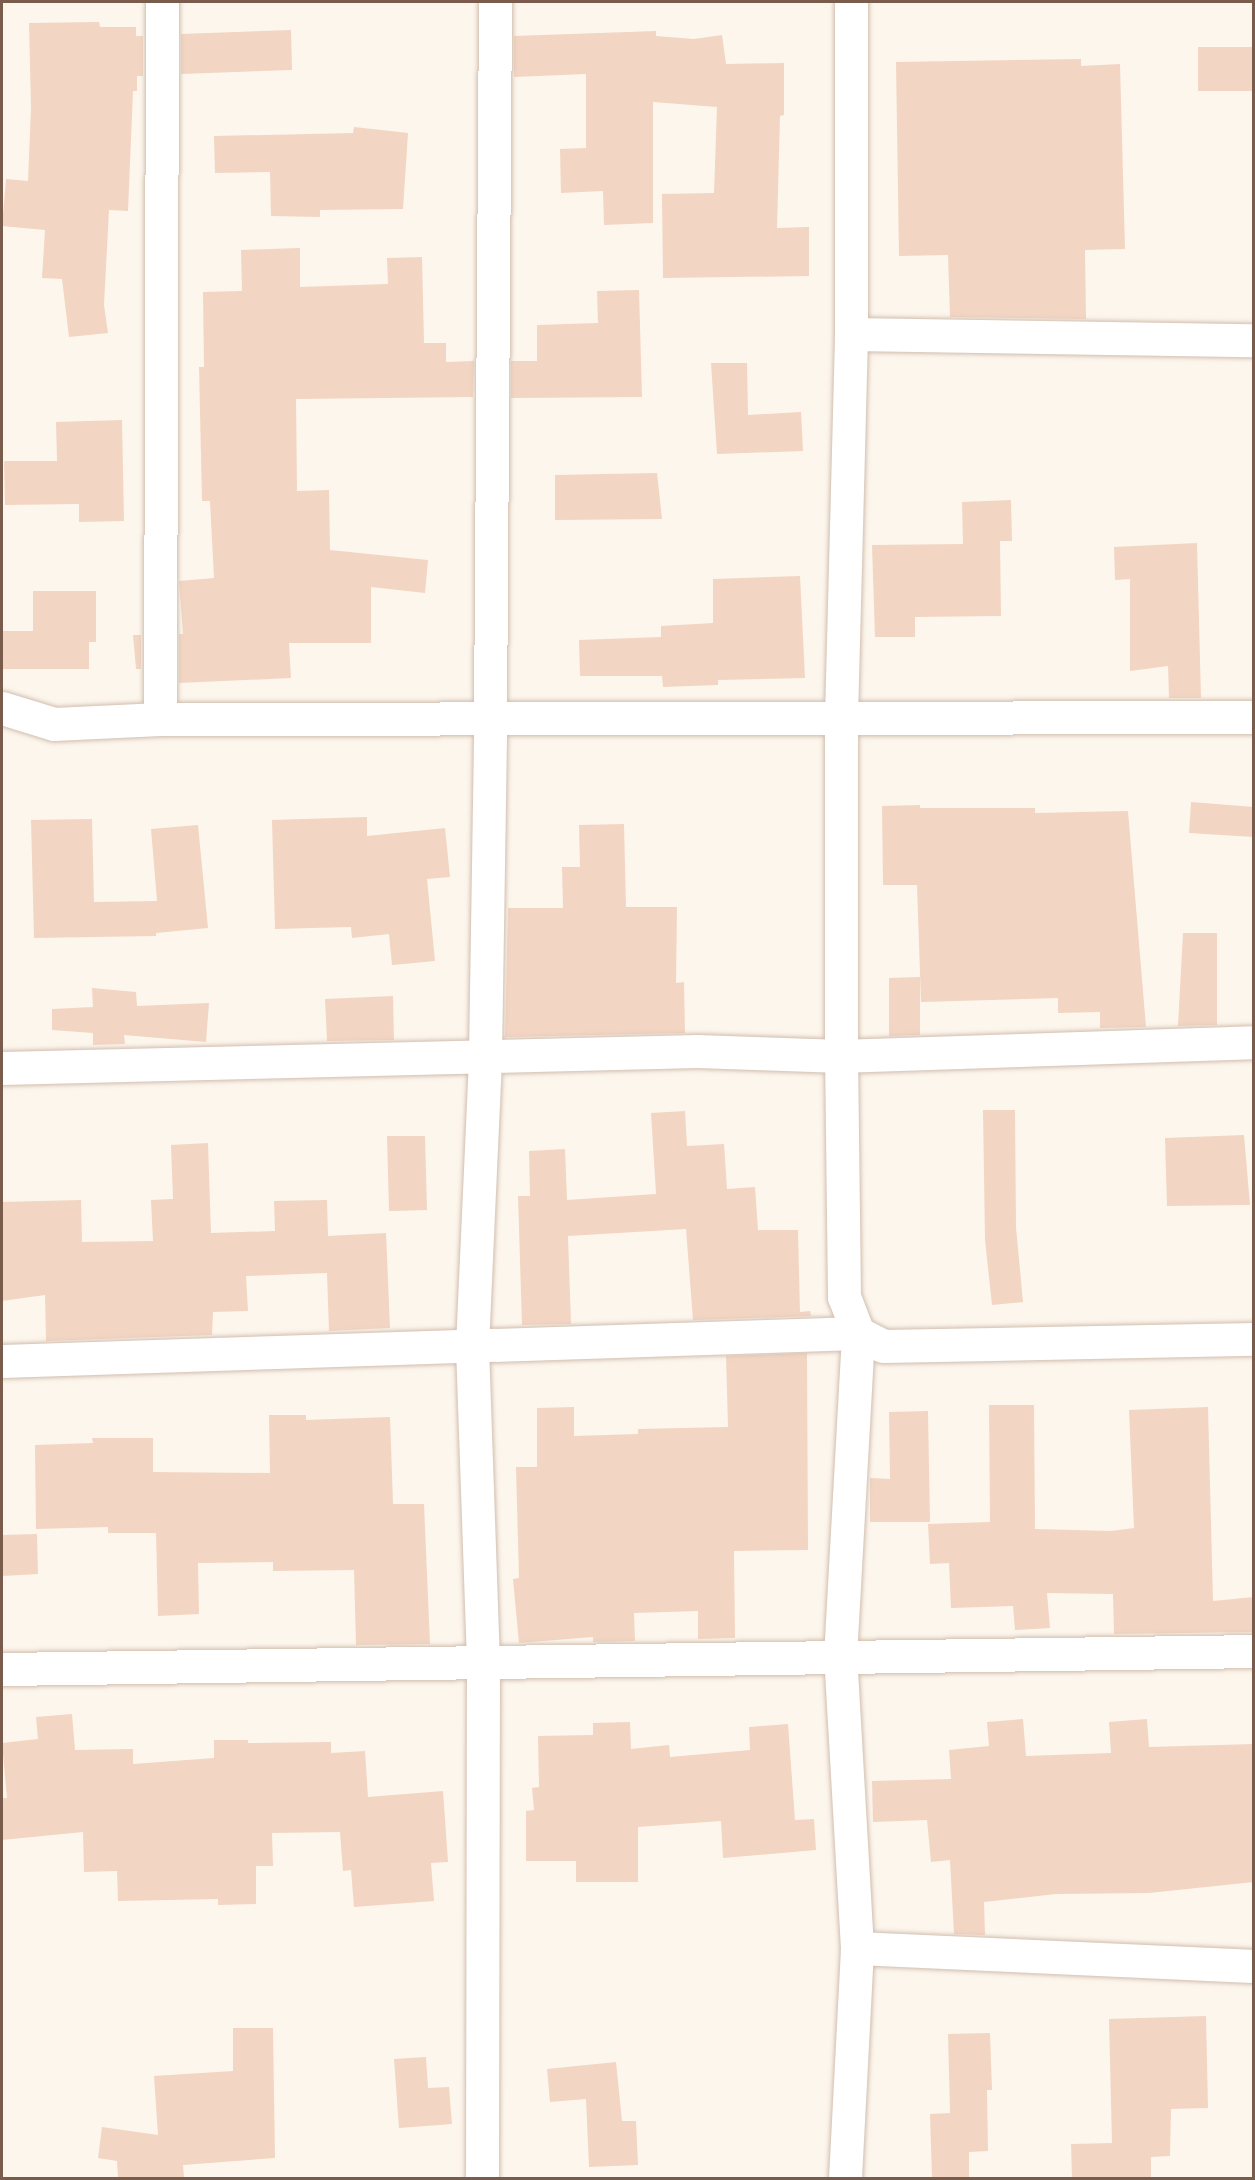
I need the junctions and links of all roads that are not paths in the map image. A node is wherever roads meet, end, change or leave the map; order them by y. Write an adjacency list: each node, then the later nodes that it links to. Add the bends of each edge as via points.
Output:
1 (162, 2): 9 (street)
2 (495, 2): 10 (street)
3 (851, 2): 4 (street)
4 (851, 334): 5 (street); 8 (street)
5 (1254, 340)
6 (2, 708): 9 (street, via 54,724)
7 (1254, 717): 8 (street)
8 (842, 718): 10 (street); 13 (street)
9 (160, 719): 10 (street)
10 (490, 719): 12 (street)
11 (1254, 1042): 13 (street)
12 (485, 1056): 13 (street, via 697,1051); 14 (street); 17 (street)
13 (842, 1056): 15 (street, via 844,1297)
14 (2, 1068)
15 (858, 1333): 16 (street, via 883,1346); 17 (street); 20 (street)
16 (1254, 1339)
17 (472, 1346): 18 (street); 21 (street)
18 (2, 1361)
19 (1254, 1651): 20 (street)
20 (840, 1657): 21 (street); 23 (street)
21 (483, 1662): 22 (street); 25 (street)
22 (2, 1670)
23 (857, 1948): 24 (street); 26 (street)
24 (1254, 1966)
25 (482, 2178)
26 (845, 2178)

